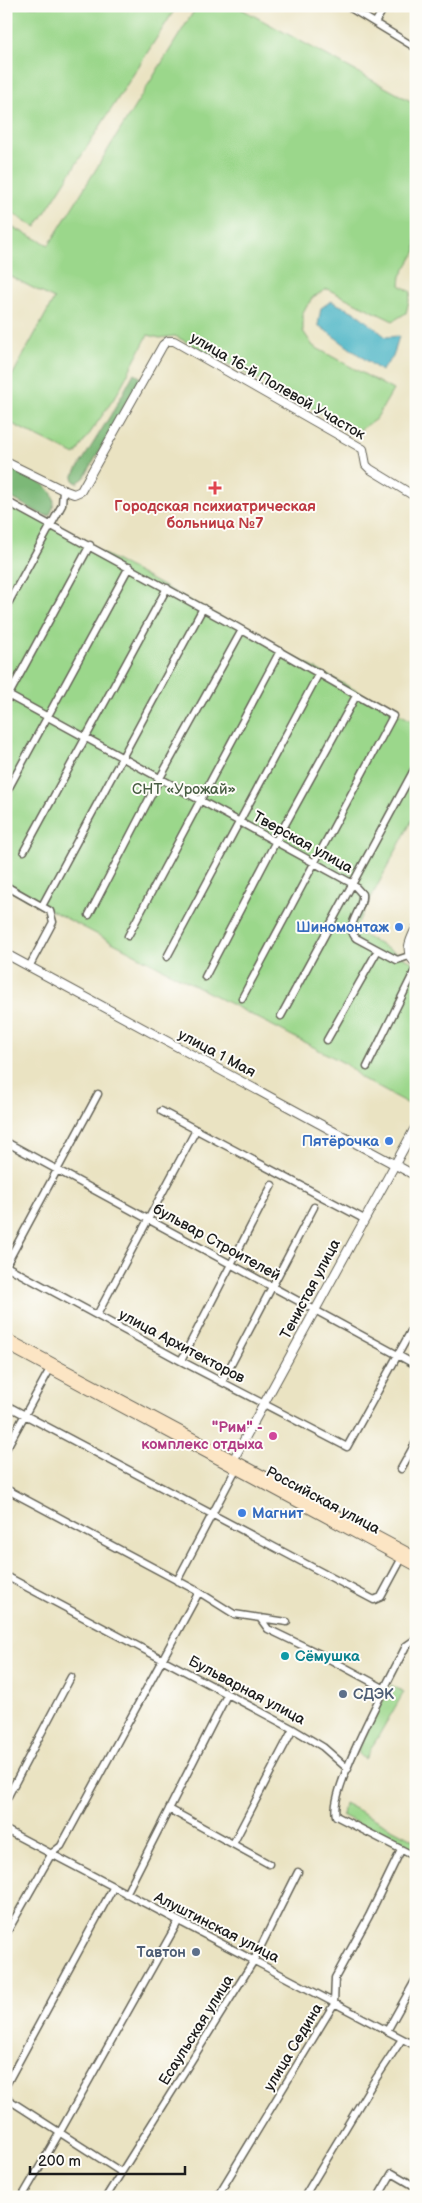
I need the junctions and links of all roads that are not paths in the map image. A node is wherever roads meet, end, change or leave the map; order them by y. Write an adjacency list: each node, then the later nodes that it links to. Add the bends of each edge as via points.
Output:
1 (347, 6): 3 (street)
2 (385, 6): 3 (street)
3 (375, 23): 4 (street)
4 (416, 48)
5 (6, 462): 6 (street)
6 (63, 490): 7 (street, улица 16-й Полевой Участок, via 74,494 81,491 163,345 174,341 363,449 370,470); 9 (street, via 62,505)
7 (416, 497)
8 (7, 505): 9 (street)
9 (51, 525): 10 (street); 13 (street)
10 (90, 545): 11 (street); 18 (street)
11 (129, 567): 12 (street); 20 (street)
12 (167, 588): 14 (street); 21 (street)
13 (6, 608)
14 (203, 608): 15 (street); 22 (street)
15 (242, 630): 16 (street); 24 (street)
16 (280, 651): 17 (street); 26 (street)
17 (320, 673): 19 (street); 27 (street)
18 (7, 696): 20 (street, Тверская улица)
19 (356, 696): 28 (street); 30 (street, via 393,716)
20 (47, 716): 21 (street, Тверская улица); 25 (street)
21 (85, 736): 22 (street, Тверская улица); 29 (street)
22 (123, 757): 24 (street, Тверская улица); 33 (street)
23 (416, 766): 31 (street)
24 (160, 778): 26 (street, Тверская улица); 34 (street)
25 (6, 793)
26 (200, 800): 27 (street, Тверская улица); 36 (street)
27 (240, 821): 28 (street, Тверская улица); 40 (street)
28 (276, 841): 30 (street, Тверская улица); 44 (street)
29 (24, 852)
30 (315, 863): 31 (street, Тверская улица); 45 (street)
31 (352, 884): 37 (street, Тверская улица, via 362,894 363,902 351,926 352,934); 46 (street)
32 (6, 886): 33 (street)
33 (42, 906): 42 (street, via 50,911 53,922)
34 (89, 915)
35 (416, 928): 38 (street, via 410,940)
36 (128, 936)
37 (378, 950): 38 (street, via 397,960); 47 (street)
38 (409, 953): 41 (street)
39 (6, 954): 42 (street, улица 1 Мая)
40 (167, 957)
41 (416, 963)
42 (29, 966): 54 (street, улица 1 Мая)
43 (416, 968): 48 (street)
44 (205, 977)
45 (242, 998)
46 (281, 1016)
47 (327, 1040)
48 (367, 1067)
49 (98, 1094): 55 (street)
50 (161, 1111): 52 (street)
51 (416, 1126): 54 (street, Тенистая улица)
52 (196, 1130): 59 (street); 60 (street)
53 (6, 1142): 55 (street, бульвар Строителей)
54 (394, 1164): 56 (street, улица 1 Мая); 60 (street, Тенистая улица)
55 (57, 1169): 59 (street, бульвар Строителей); 62 (street)
56 (416, 1176)
57 (272, 1185): 61 (street)
58 (314, 1207): 63 (street)
59 (149, 1218): 61 (street, бульвар Строителей); 65 (street)
60 (364, 1219): 64 (street, Тенистая улица)
61 (231, 1263): 63 (street, бульвар Строителей); 70 (street)
62 (6, 1265): 65 (street, улица Архитекторов)
63 (271, 1285): 64 (street, бульвар Строителей); 73 (street)
64 (314, 1309): 69 (street, бульвар Строителей); 74 (street, Тенистая улица)
65 (97, 1315): 70 (street, улица Архитекторов)
66 (416, 1322): 69 (street)
67 (6, 1338): 79 (main road, Российская улица)
68 (6, 1345): 72 (main road, Российская улица)
69 (397, 1355): 71 (street, бульвар Строителей); 74 (street, улица Архитекторов, via 347,1447)
70 (181, 1361): 73 (street, улица Архитекторов)
71 (416, 1365)
72 (50, 1369): 76 (street); 79 (main road, Российская улица)
73 (222, 1382): 74 (street, улица Архитекторов)
74 (264, 1404): 79 (street, Тенистая улица)
75 (6, 1405): 76 (street)
76 (24, 1414): 78 (street); 82 (street)
77 (416, 1442): 80 (street)
78 (6, 1449)
79 (235, 1464): 82 (street); 83 (main road, Российская улица); 84 (main road, Российская улица)
80 (401, 1469)
81 (6, 1488): 87 (street)
82 (213, 1514): 84 (street, via 374,1600 381,1597); 87 (street)
83 (416, 1557)
84 (402, 1558): 85 (main road, Российская улица)
85 (416, 1566)
86 (6, 1576): 92 (street, Бульварная улица)
87 (177, 1580): 88 (street)
88 (199, 1592): 89 (street, via 234,1614); 92 (street)
89 (260, 1618): 90 (street); 94 (street, via 268,1629)
90 (287, 1622)
91 (416, 1639): 94 (street, via 406,1646)
92 (163, 1659): 95 (street, Бульварная улица); 103 (street, via 61,1846)
93 (71, 1677): 98 (street)
94 (385, 1689): 97 (street, via 350,1758)
95 (227, 1695): 96 (street, Бульварная улица); 99 (street)
96 (292, 1729): 97 (street, Бульварная улица, via 323,1747); 101 (street)
97 (348, 1769): 102 (street, via 335,1807 336,1816)
98 (6, 1800)
99 (169, 1809): 101 (street); 108 (street)
100 (6, 1830): 103 (street, Алуштинская улица)
101 (233, 1844): 105 (street)
102 (401, 1850): 104 (street); 113 (street, улица Седина, via 335,1978)
103 (52, 1853): 107 (street, Алуштинская улица); 110 (street)
104 (416, 1857)
105 (269, 1864)
106 (298, 1872): 111 (street, Есаульская улица)
107 (114, 1888): 108 (street, Алуштинская улица); 117 (street)
108 (126, 1894): 109 (street, Алуштинская улица)
109 (178, 1922): 111 (street, Алуштинская улица); 119 (street)
110 (6, 1934)
111 (253, 1962): 113 (street, Алуштинская улица, via 290,1978); 120 (street, Есаульская улица)
112 (416, 1979): 114 (street)
113 (334, 2004): 114 (street, Алуштинская улица); 124 (street, улица Седина)
114 (387, 2031): 115 (street, Алуштинская улица)
115 (402, 2039): 116 (street, Алуштинская улица); 125 (street)
116 (416, 2046)
117 (6, 2085)
118 (6, 2098): 119 (street)
119 (60, 2132): 120 (street); 122 (street)
120 (121, 2172): 123 (street, Есаульская улица)
121 (416, 2187): 126 (street, via 392,2173)
122 (22, 2197)
123 (106, 2197)
124 (217, 2197)
125 (304, 2197)
126 (378, 2197)

